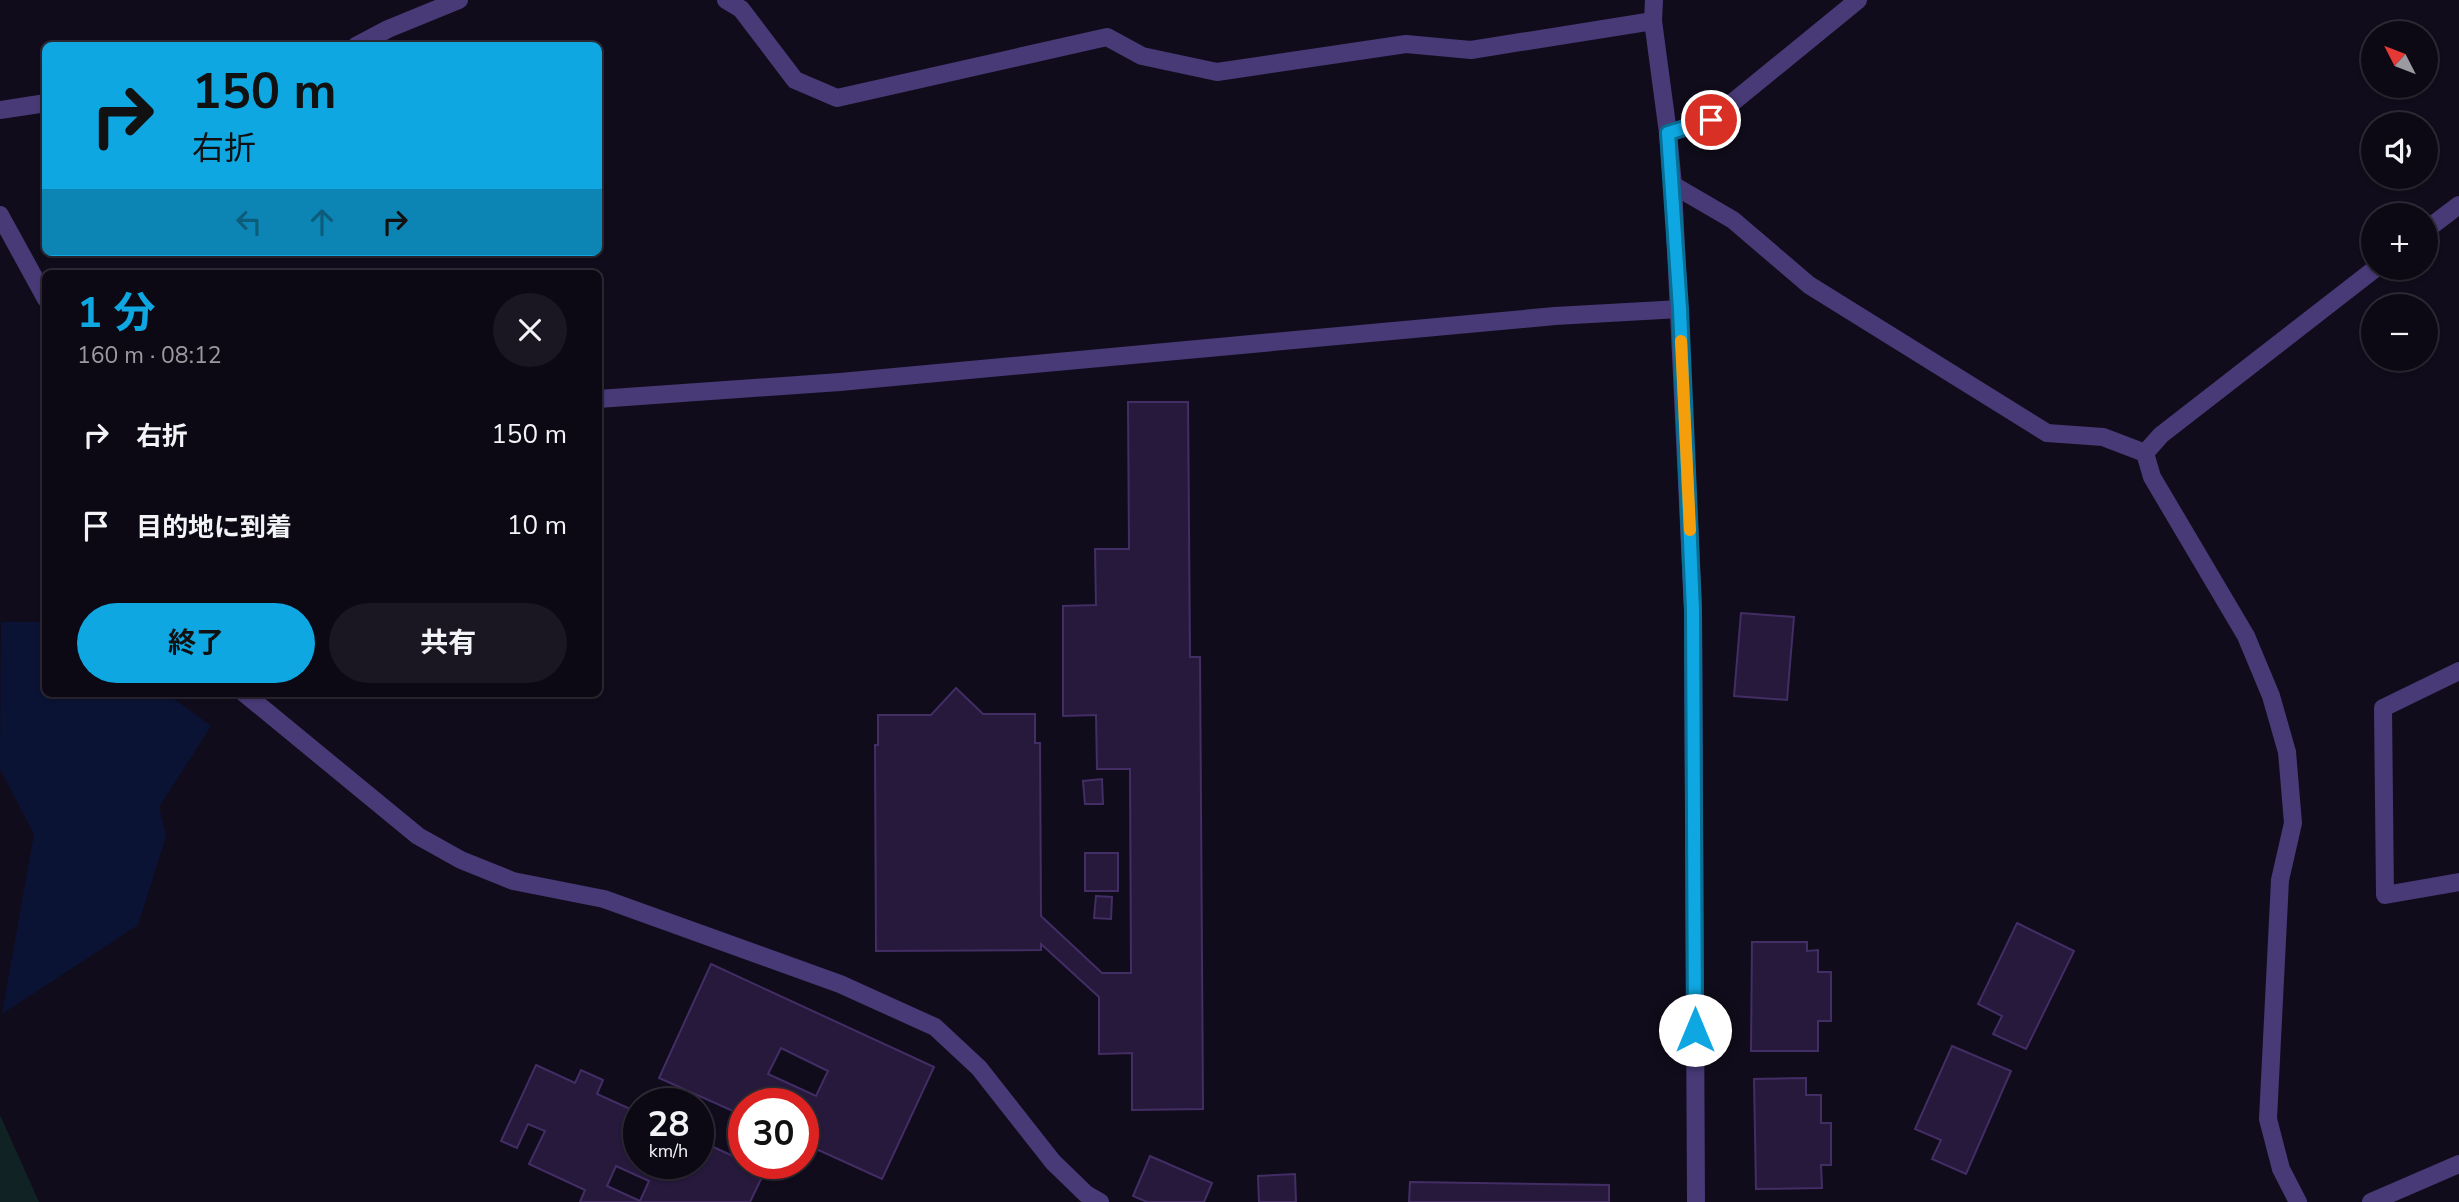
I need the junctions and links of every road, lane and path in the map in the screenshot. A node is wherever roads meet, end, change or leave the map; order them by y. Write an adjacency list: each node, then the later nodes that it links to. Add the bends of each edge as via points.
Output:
1 (458, 0): 6 (street)
2 (726, 0): 5 (street, via 741,9 795,80 837,98 1107,37 1142,55 1217,72 1406,44 1471,50)
3 (1654, 0): 5 (street)
4 (1858, 0): 9 (street, via 1711,120)
5 (1653, 21): 9 (street)
6 (364, 42)
7 (42, 104): 8 (street)
8 (0, 110)
9 (1668, 133): 10 (street)
10 (1673, 185): 16 (street); 18 (street, via 1733,220 1809,285 2047,433 2103,437)
11 (2459, 205): 13 (street)
12 (0, 215): 15 (street)
13 (2438, 221)
14 (2361, 280): 18 (street, via 2161,435)
15 (42, 292)
16 (1680, 309): 17 (street); 24 (street, via 1693,610)
17 (602, 399)
18 (2145, 453): 25 (street, via 2152,477 2246,636 2271,696 2287,752 2293,823 2280,880 2268,1119 2281,1169)
19 (2459, 671): 21 (street, via 2383,708 2385,895)
20 (249, 697): 23 (street, via 418,836 461,860 513,881 604,898 840,984 934,1027 979,1068 1053,1162)
21 (2459, 882)
22 (2459, 1164): 26 (street)
23 (1100, 1202)
24 (1696, 1202)
25 (2298, 1202)
26 (2371, 1202)

